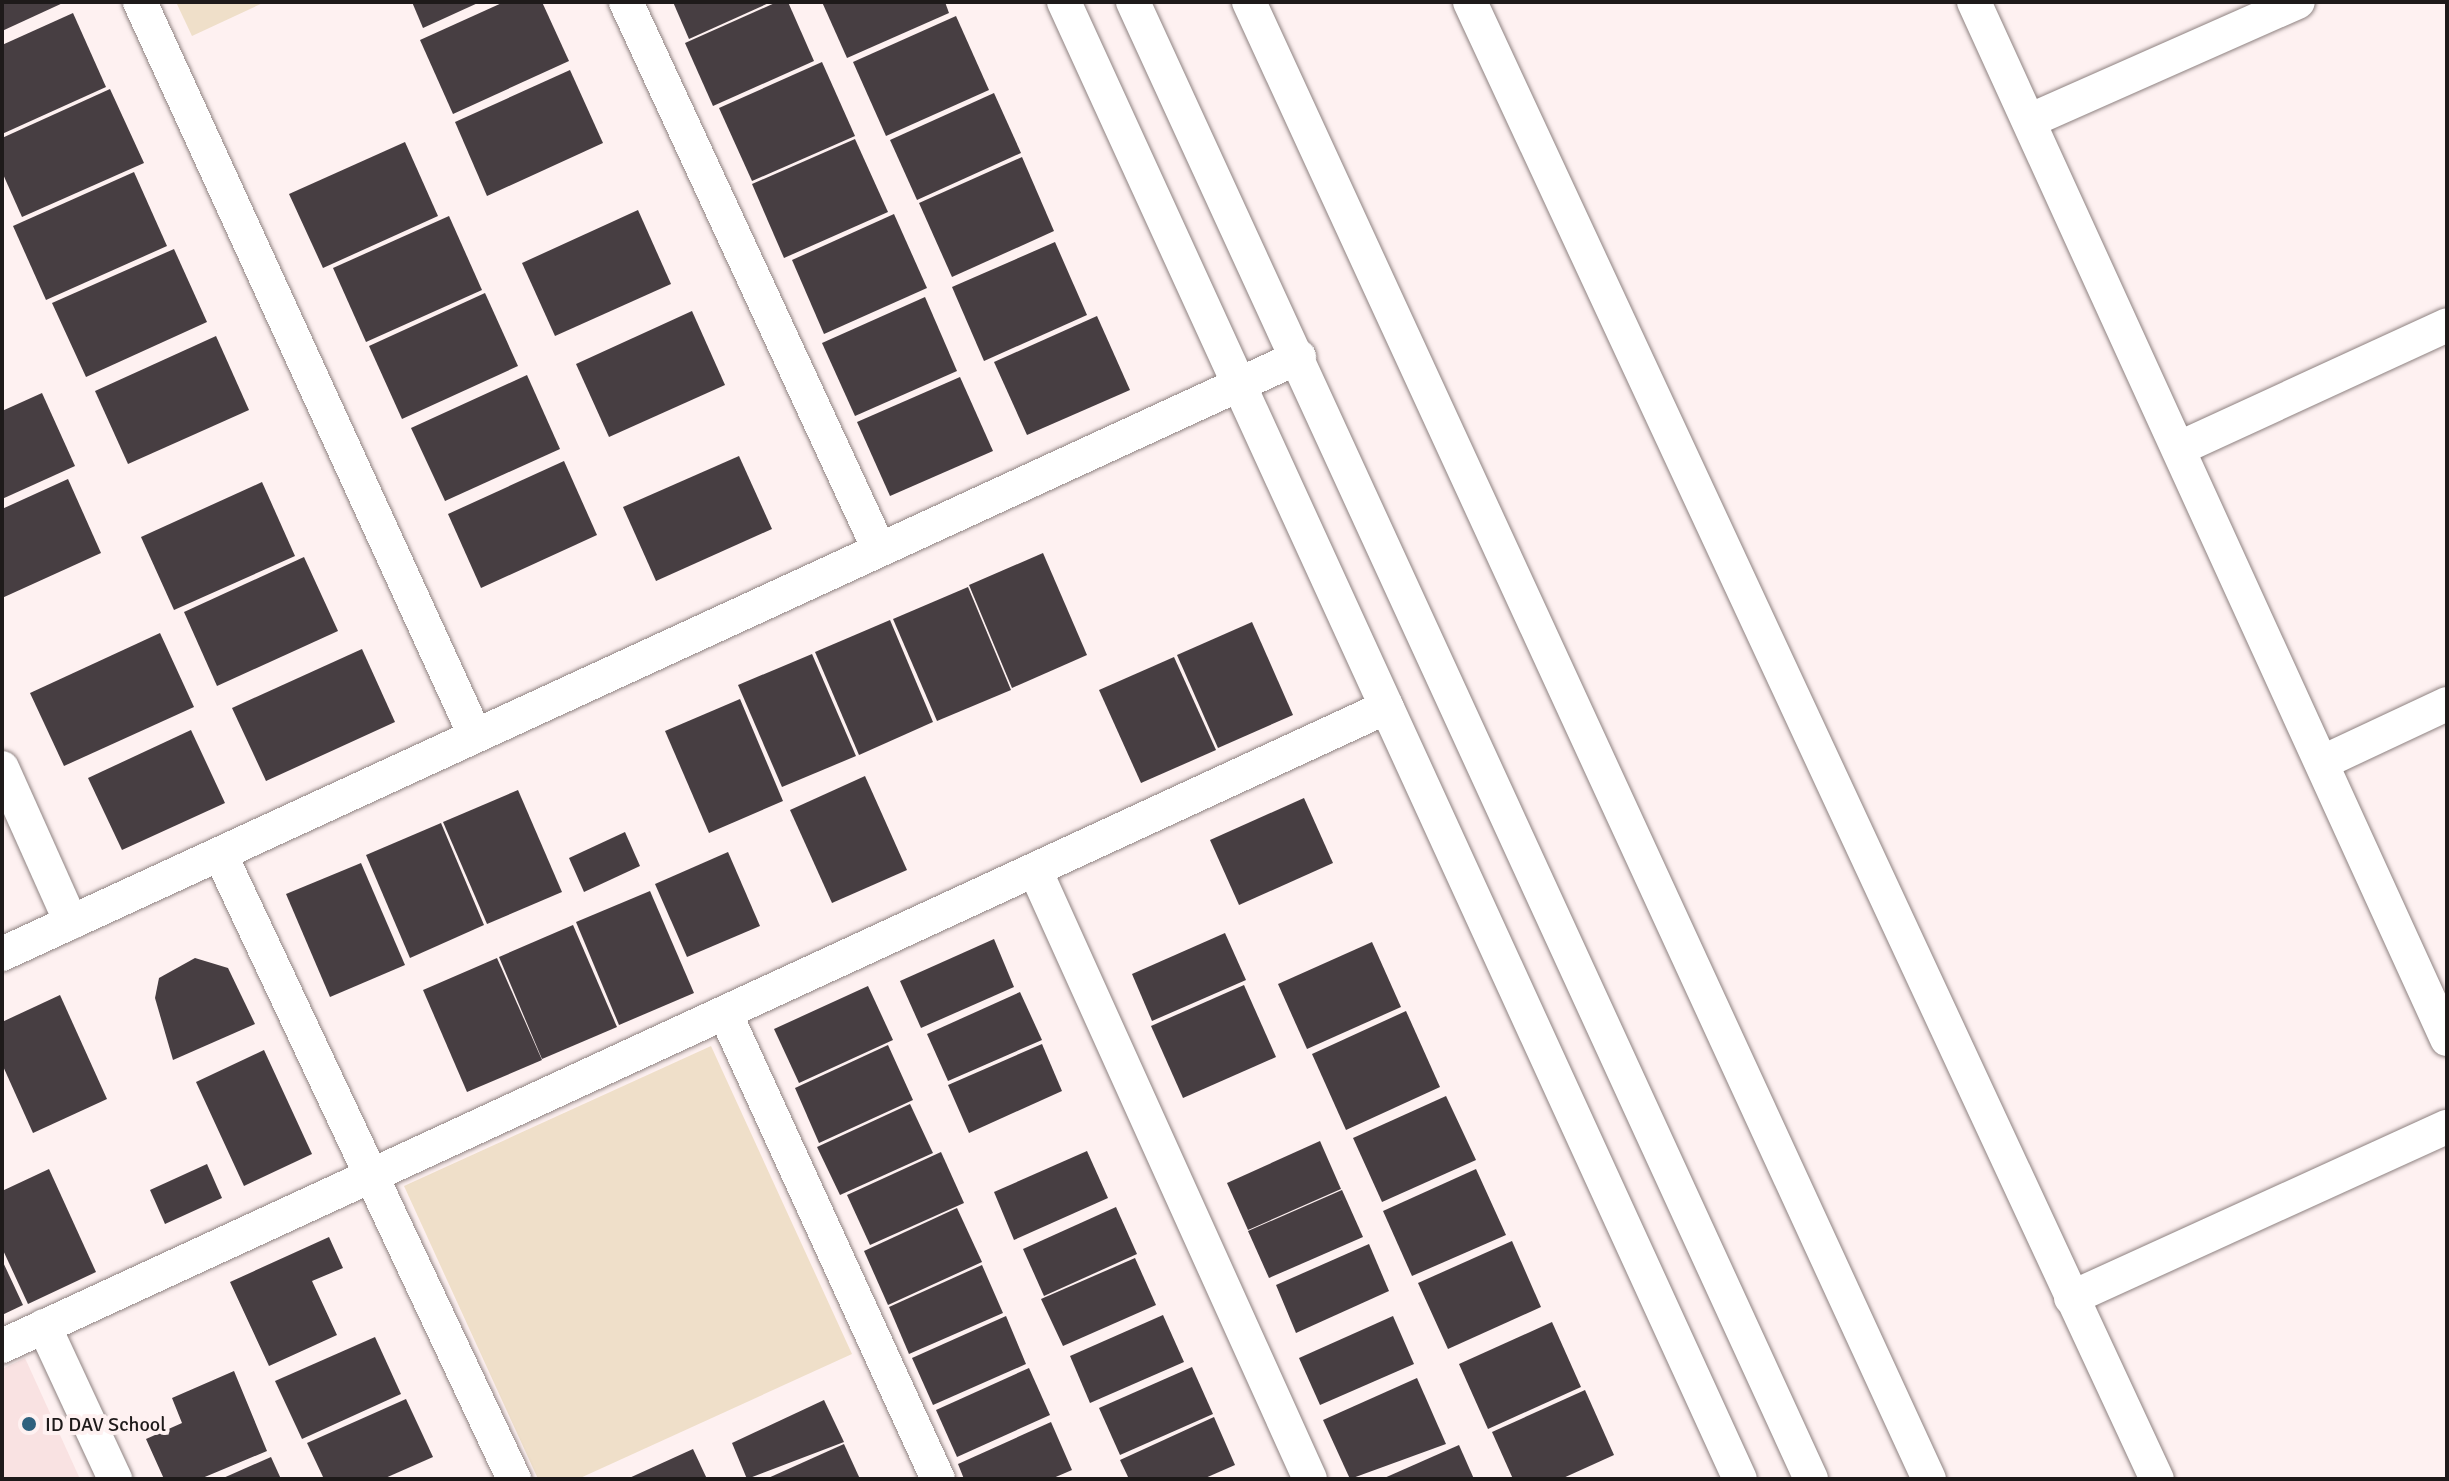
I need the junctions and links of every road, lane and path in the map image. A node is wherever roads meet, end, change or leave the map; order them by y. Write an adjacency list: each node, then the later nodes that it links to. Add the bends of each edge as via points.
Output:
1 (140, 2): 17 (street)
2 (626, 2): 14 (street)
3 (1064, 2): 12 (street)
4 (1133, 2): 11 (street)
5 (1249, 2): 37 (street)
6 (1470, 2): 28 (street)
7 (1974, 2): 9 (street)
8 (2298, 2): 9 (street)
9 (2029, 121): 13 (street)
10 (2447, 325): 13 (street)
11 (1299, 357): 12 (street); 31 (street)
12 (1238, 383): 14 (street); 16 (street)
13 (2180, 448): 18 (street)
14 (879, 549): 17 (street)
15 (2447, 704): 18 (street)
16 (1387, 707): 21 (street); 36 (street)
17 (475, 735): 20 (street)
18 (2323, 762): 25 (street)
19 (2, 768): 22 (street)
20 (220, 854): 22 (street); 27 (street)
21 (1035, 870): 24 (street); 35 (street)
22 (71, 922): 23 (street)
23 (2, 954)
24 (725, 1013): 27 (street); 34 (street)
25 (2447, 1039)
26 (2447, 1127): 28 (street)
27 (371, 1175): 29 (street); 33 (street)
28 (2071, 1298): 38 (street)
29 (44, 1326): 30 (street); 32 (street)
30 (2, 1346)
31 (1809, 1478)
32 (115, 1479)
33 (514, 1479)
34 (938, 1479)
35 (1310, 1479)
36 (1740, 1479)
37 (1929, 1479)
38 (2157, 1479)

